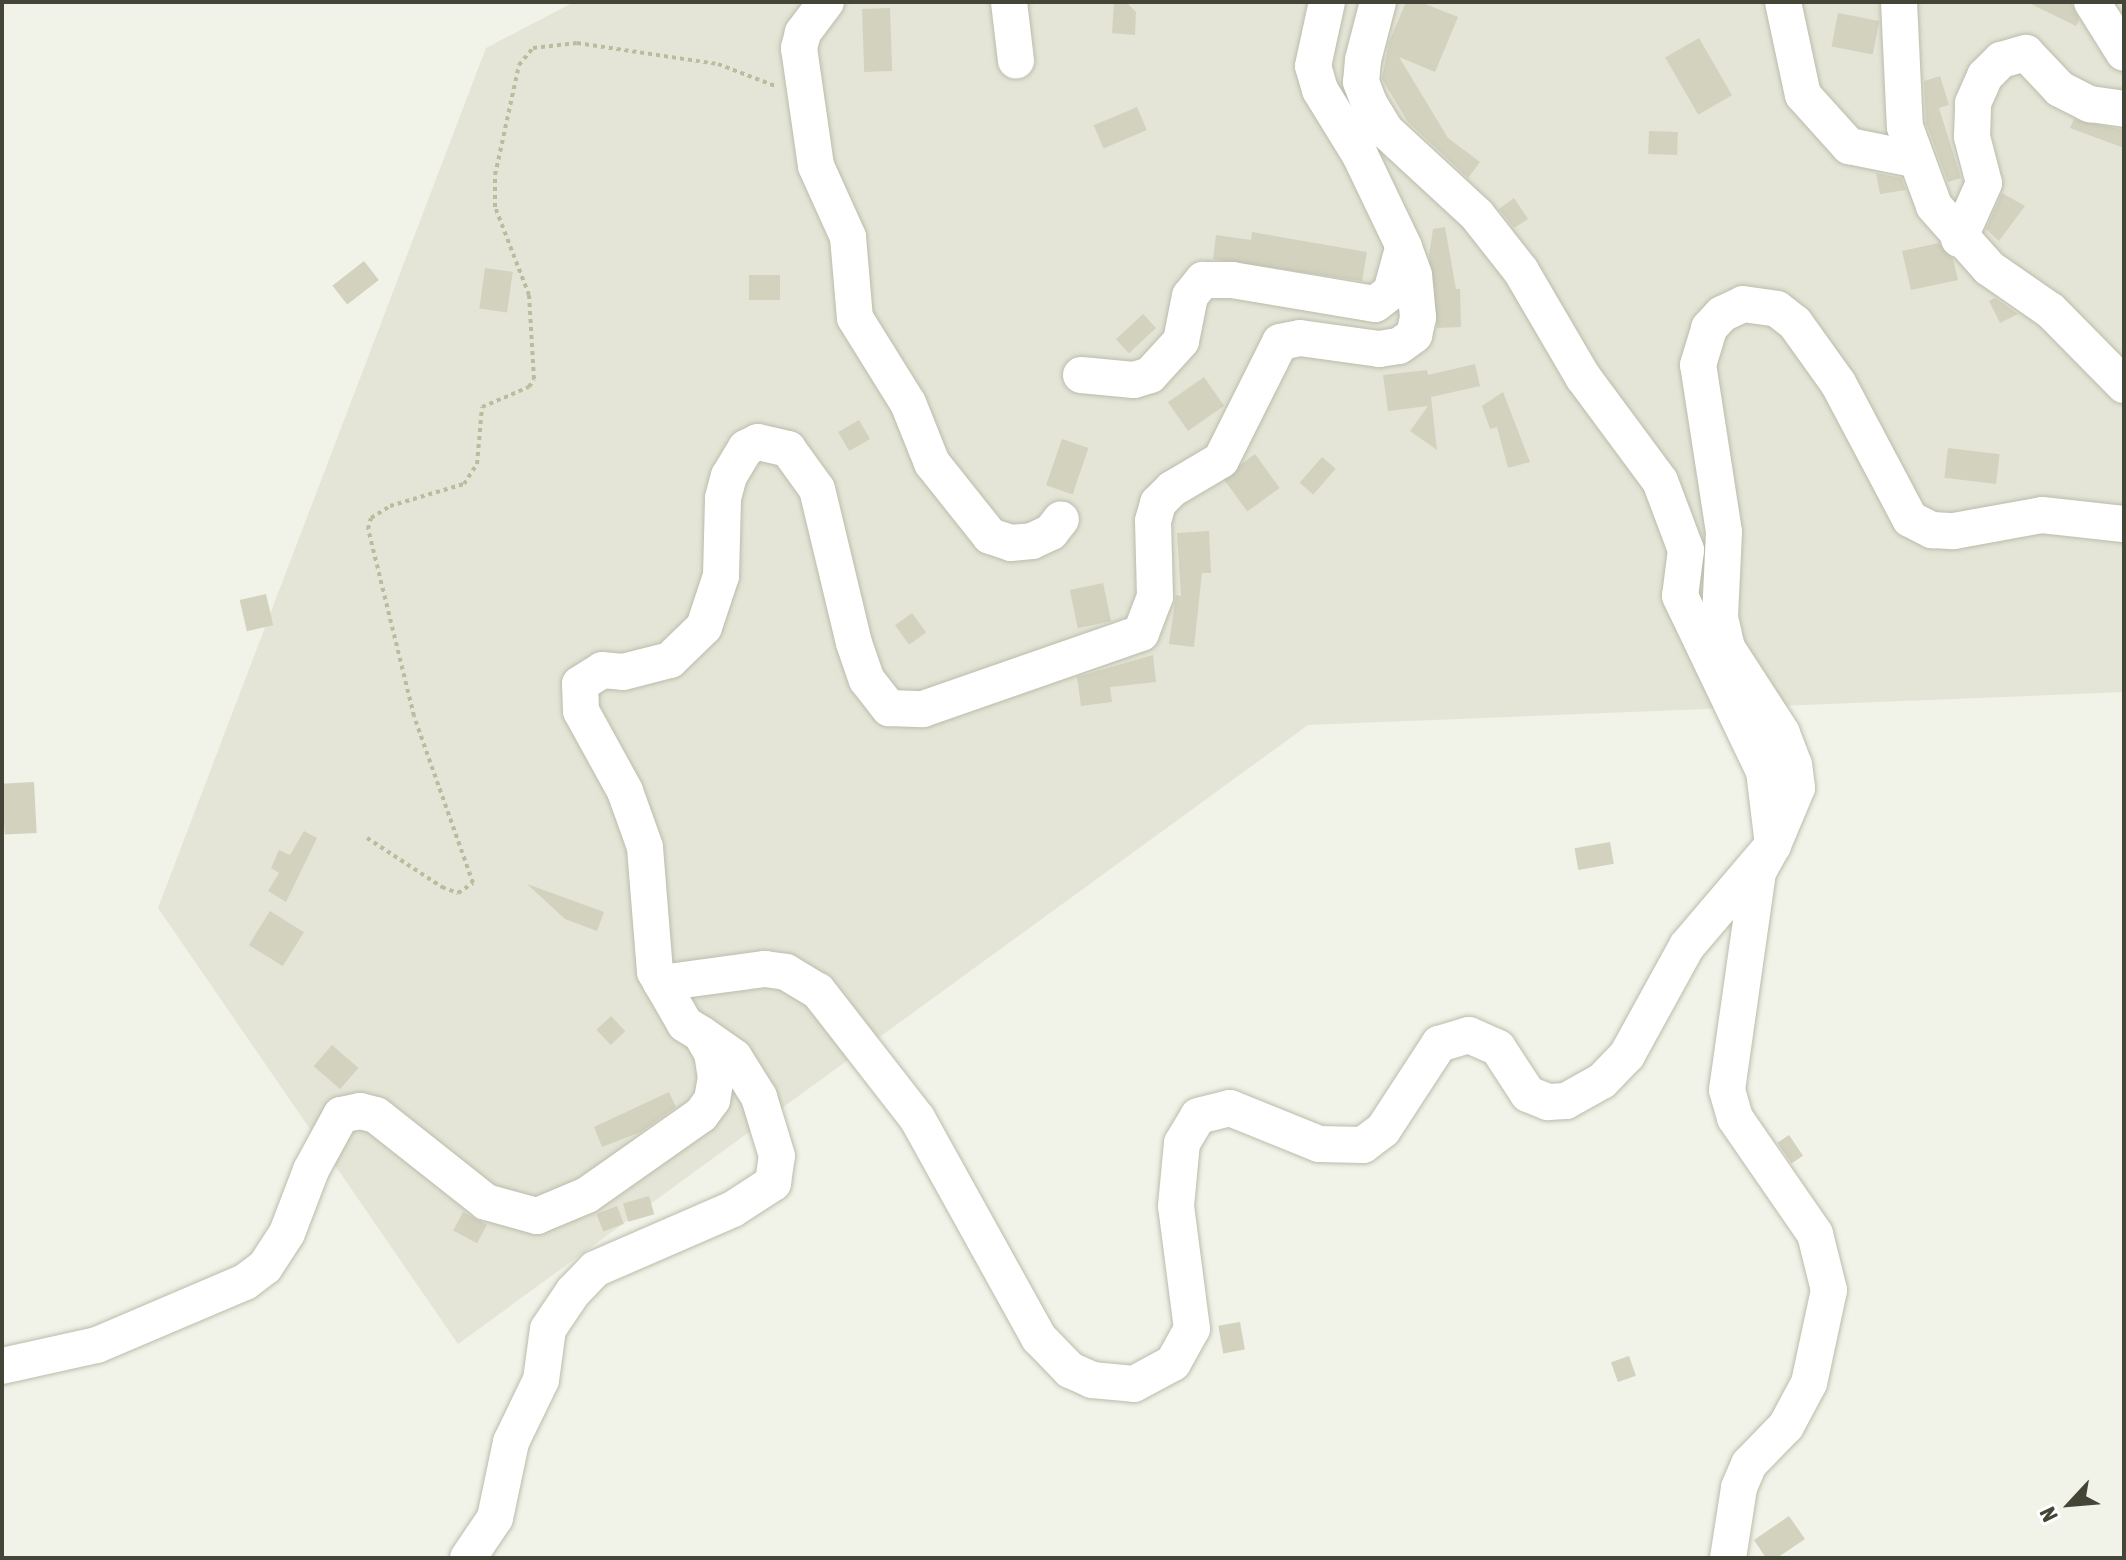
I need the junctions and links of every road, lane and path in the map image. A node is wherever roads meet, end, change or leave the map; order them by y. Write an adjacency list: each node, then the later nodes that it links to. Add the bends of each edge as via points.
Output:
1 (826, 2): 10 (street, via 803,33 799,48)
2 (1009, 2): 9 (street)
3 (1327, 2): 14 (street, via 1313,66 1320,90 1360,155)
4 (1378, 2): 20 (street, via 1361,82 1369,103 1385,130 1477,215 1521,271 1583,377 1660,481 1686,550 1680,596 1764,771)
5 (1783, 2): 12 (street, via 1803,95 1823,120 1849,146)
6 (1899, 2): 12 (street, via 1900,93)
7 (2092, 2): 8 (street)
8 (2124, 53)
9 (1016, 61)
10 (806, 101): 17 (street, via 816,166 848,237 855,318 908,403 932,463 990,536 1011,543 1032,541 1051,532); 19 (path, via 718,64 642,49 556,43 525,54 514,77 511,117 494,188 498,221 529,295 534,379 529,387 482,407 477,464 464,484 390,506 371,518 368,529 414,716 473,883 458,893 442,887)
11 (2124, 109): 13 (street, via 2090,104 2060,89 2026,53 2001,60 1985,76 1973,103 1972,137 1984,183)
12 (1913, 159): 13 (street, via 1934,206)
13 (1959, 239): 16 (street, via 1989,268 2051,311)
14 (1404, 247): 15 (street, via 1391,292 1375,304 1232,280 1203,280 1190,296 1181,341 1150,375 1134,380); 21 (street, via 1414,275 1414,335 1399,346 1379,349 1300,338 1280,342 1258,380 1235,441 1221,460 1158,503 1153,521 1155,597 1141,633 992,680 923,709 889,708 867,680 831,535 808,471 788,449 771,441 746,448 723,498 721,576 704,627 670,660 623,672 602,670 580,684 581,711 625,791 645,847 650,940)
15 (1081, 375)
16 (2124, 385)
17 (1061, 519)
18 (2124, 524): 20 (street, via 2042,515 1954,531 1932,530 1910,519 1838,383 1795,323 1777,309 1743,304 1722,314 1709,328 1698,365 1724,532 1720,617 1727,648 1782,733 1794,765 1797,788)
19 (367, 838)
20 (1773, 845): 21 (street, via 1687,946 1627,1055 1602,1081 1566,1101 1548,1102 1528,1094 1498,1048 1469,1035 1439,1044 1383,1130 1363,1145 1319,1144 1230,1108 1198,1116 1182,1143 1176,1206 1192,1329 1173,1363 1134,1384 1092,1380 1070,1370 1039,1338 917,1118 818,991 786,972 765,969); 25 (street, via 1758,872 1727,1090 1735,1118 1822,1249 1828,1309 1809,1383 1786,1426 1749,1464 1739,1488)
21 (661, 983): 22 (street, via 685,1024)
22 (701, 1034): 23 (street, via 712,1053 716,1078 712,1100 701,1115 559,1210 537,1216 486,1202 376,1115 341,1115 311,1170 287,1233 265,1267 245,1282 97,1345); 24 (street, via 734,1057 759,1097 777,1156 773,1183 733,1209 595,1269 573,1292 548,1329 541,1380 511,1442 495,1518)
23 (2, 1366)
24 (468, 1558)
25 (1728, 1558)

